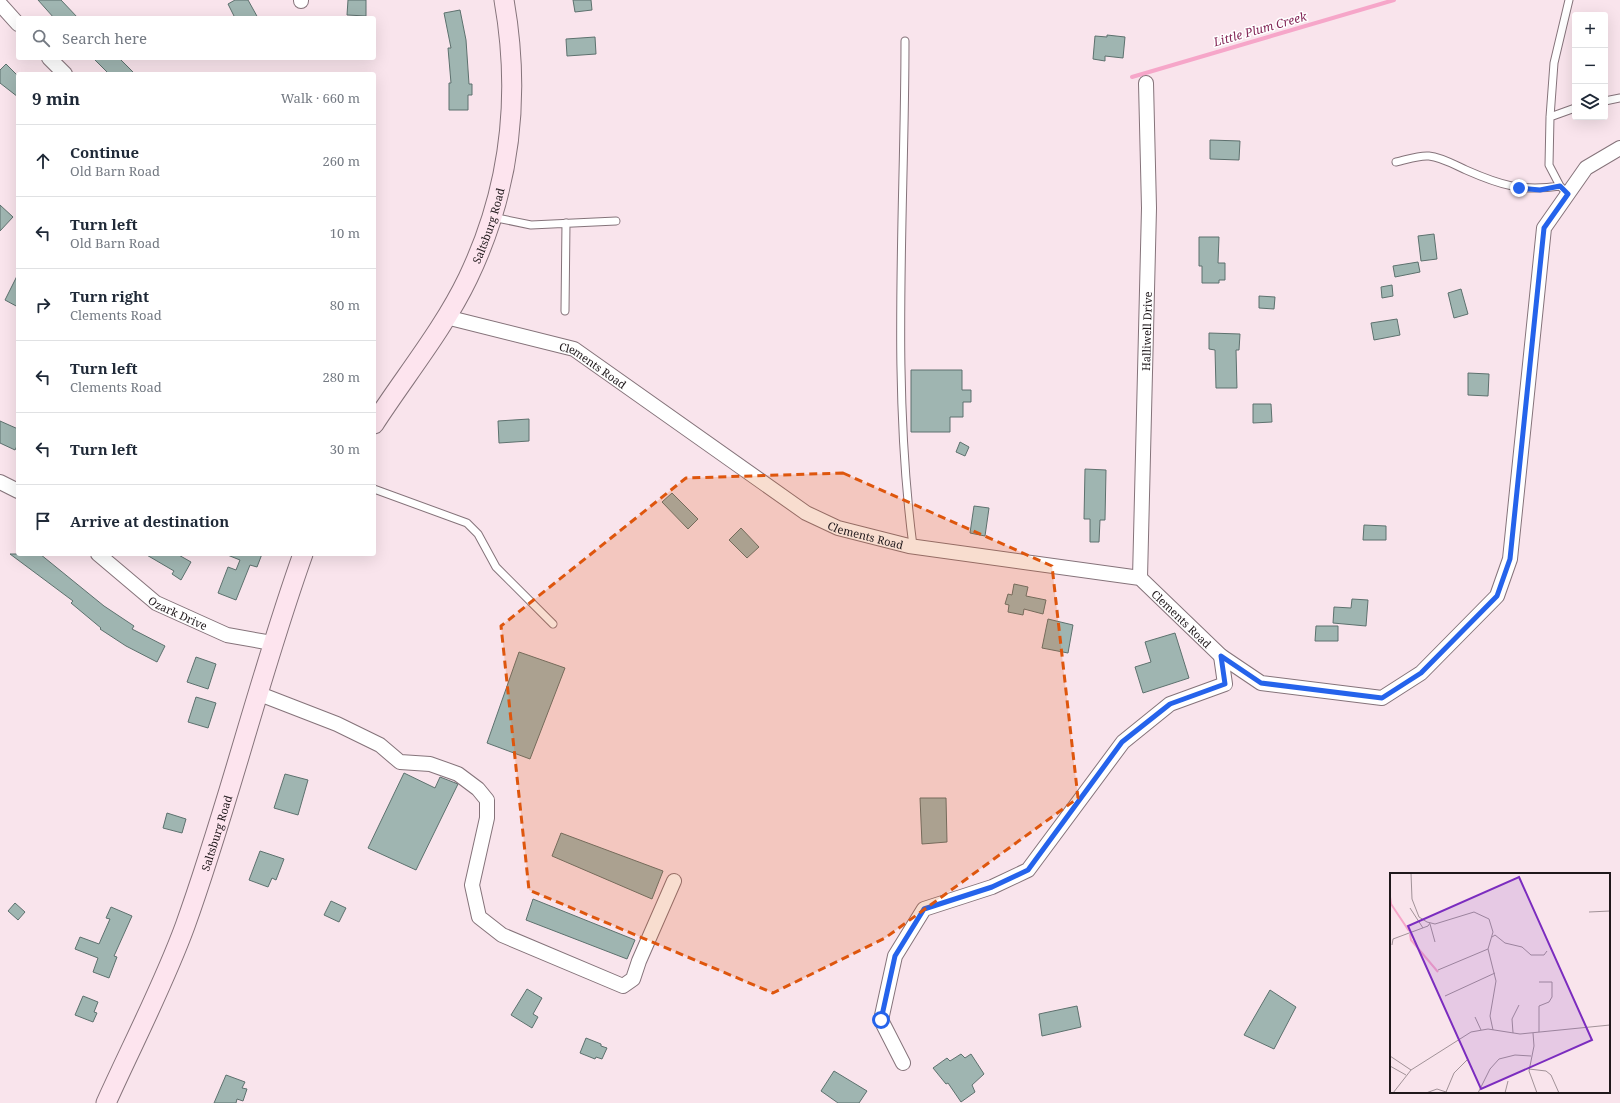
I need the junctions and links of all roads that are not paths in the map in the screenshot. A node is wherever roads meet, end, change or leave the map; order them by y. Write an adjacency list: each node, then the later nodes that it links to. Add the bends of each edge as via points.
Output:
1 (504, 0): 16 (main road, Saltsburg Road, via 512,75 509,131 504,176)
2 (1569, 0): 12 (lane, via 1554,63)
3 (0, 4): 4 (street)
4 (16, 22)
5 (905, 41): 25 (lane, via 901,269 902,392 905,489)
6 (51, 60): 7 (street)
7 (62, 72)
8 (1146, 83): 28 (street, Halliwell Drive, via 1149,208)
9 (1620, 98): 10 (lane)
10 (1608, 100)
11 (1572, 109): 12 (lane)
12 (1550, 117): 15 (lane, via 1549,165)
13 (1620, 148): 15 (street, Clements Road, via 1586,168)
14 (1396, 162): 15 (lane, via 1429,156 1494,183 1519,188)
15 (1564, 190): 31 (street, Clements Road, via 1544,228 1510,559 1497,596 1421,673 1382,698 1261,683)
16 (492, 217): 18 (lane, via 532,225); 20 (main road, Saltsburg Road, via 468,278)
17 (616, 221): 18 (lane)
18 (566, 223): 19 (lane)
19 (565, 312)
20 (446, 317): 21 (main road, Saltsburg Road); 25 (street, Clements Road, via 574,349 806,513 838,528)
21 (376, 421)
22 (0, 482): 23 (street)
23 (16, 490)
24 (376, 490): 29 (lane, via 467,523 478,534 496,567)
25 (913, 546): 28 (street, Clements Road)
26 (100, 556): 30 (street, Ozark Drive, via 156,603 227,635)
27 (302, 556): 30 (main road, Saltsburg Road)
28 (1140, 578): 31 (street, Clements Road)
29 (553, 624)
30 (272, 643): 32 (main road, Saltsburg Road)
31 (1221, 656): 34 (street, via 1225,684 1170,704 1122,742 1028,870 992,887 924,909 895,956 881,1020)
32 (258, 693): 33 (street, via 337,724 380,745 400,762 430,764 458,774 478,789 487,800 487,818 472,885 478,917 502,935 623,986 633,979); 35 (main road, Saltsburg Road, via 184,927)
33 (674, 881)
34 (903, 1063)
35 (106, 1103)

